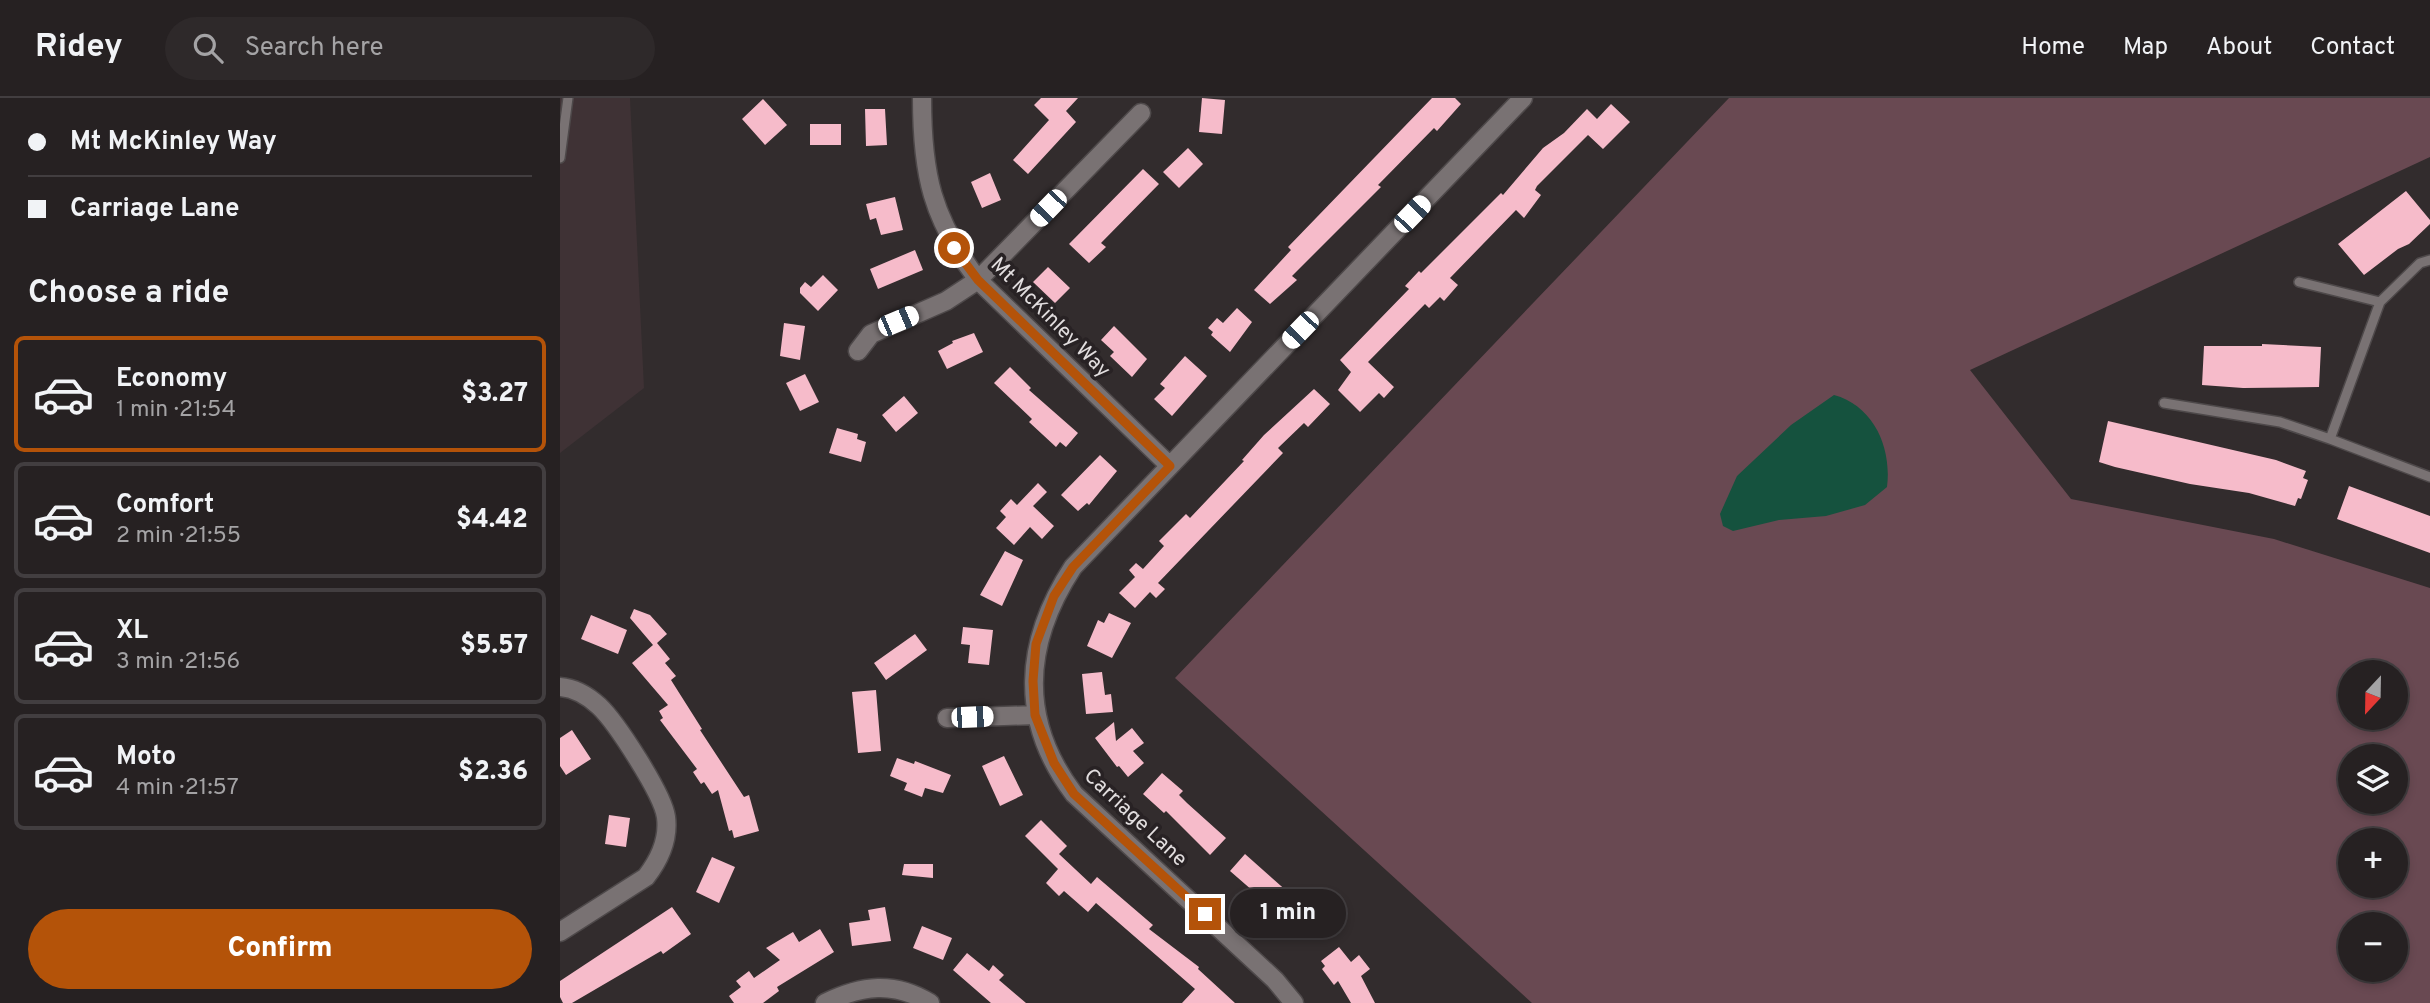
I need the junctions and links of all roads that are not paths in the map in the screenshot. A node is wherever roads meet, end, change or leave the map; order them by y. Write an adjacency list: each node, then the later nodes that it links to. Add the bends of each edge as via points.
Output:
1 (568, 98): 5 (lane)
2 (922, 98): 7 (street, Mt McKinley Way, via 925,163 932,197 954,248)
3 (1523, 98): 13 (street, Carriage Lane)
4 (1141, 113): 7 (street)
5 (560, 158)
6 (2430, 260): 9 (lane, via 2420,263)
7 (978, 280): 10 (street, via 872,334); 13 (street, Mt McKinley Way)
8 (2299, 282): 9 (lane)
9 (2380, 302): 12 (lane)
10 (858, 351)
11 (2164, 403): 12 (lane, via 2280,422)
12 (2330, 439): 14 (lane)
13 (1170, 466): 16 (street, Carriage Lane, via 1073,567 1054,596 1036,644)
14 (2430, 477)
15 (560, 687): 18 (street, via 580,693 610,718 660,797 666,834 657,863 646,877)
16 (1035, 715): 17 (street); 21 (street, Carriage Lane, via 1054,763 1074,794 1224,931)
17 (947, 718)
18 (560, 932)
19 (825, 1003): 20 (street, via 865,987 909,993)
20 (930, 1003)
21 (1294, 1003)

